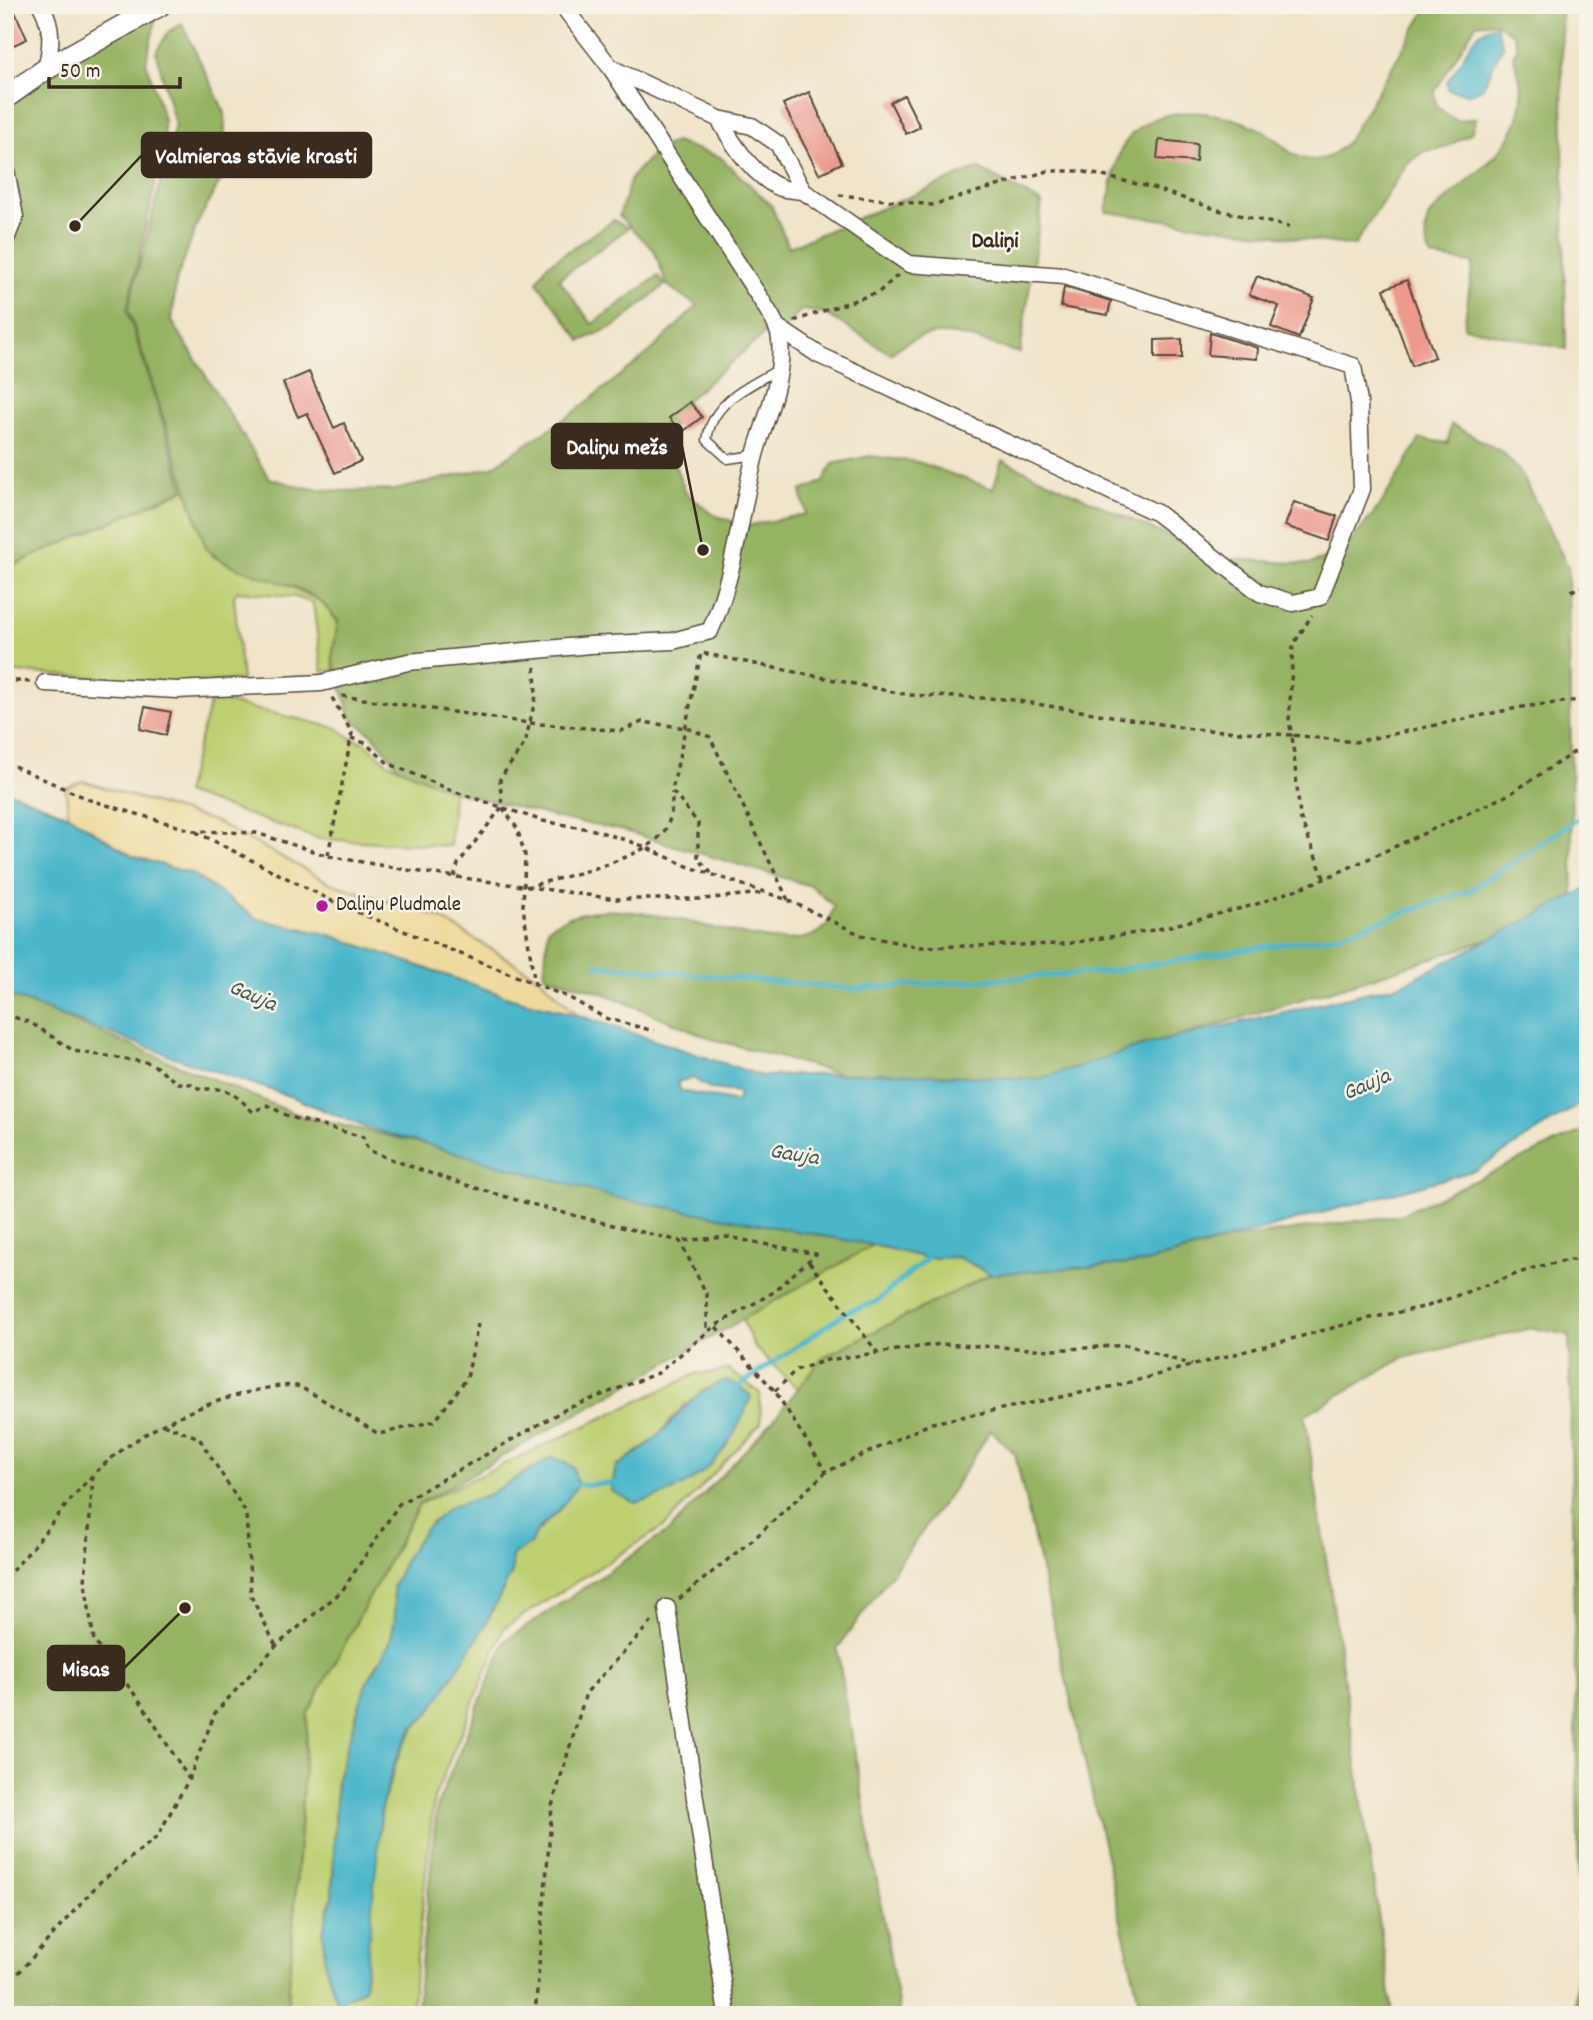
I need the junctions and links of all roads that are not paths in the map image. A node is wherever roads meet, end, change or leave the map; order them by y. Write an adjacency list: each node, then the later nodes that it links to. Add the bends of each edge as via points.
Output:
1 (41, 5): 5 (street, via 51,23)
2 (160, 5): 5 (street)
3 (562, 5): 4 (street)
4 (611, 68): 7 (street); 11 (street)
5 (46, 69): 6 (street)
6 (8, 94)
7 (719, 119): 9 (street, via 748,163 780,188); 9 (street, via 752,126 778,144)
8 (5, 165): 10 (street, via 15,217)
9 (803, 191): 11 (street, via 909,264 1064,276 1353,366 1363,489 1320,597 1293,603 1260,593 1157,513 819,355)
10 (5, 241)
11 (777, 327): 12 (street)
12 (779, 369): 13 (street); 13 (lane, via 730,397 709,421 706,440 727,459)
13 (755, 454): 14 (street, via 722,603 710,631 673,640 408,662 321,683 177,690)
14 (45, 683)
15 (667, 1608): 16 (street)
16 (727, 2015)

